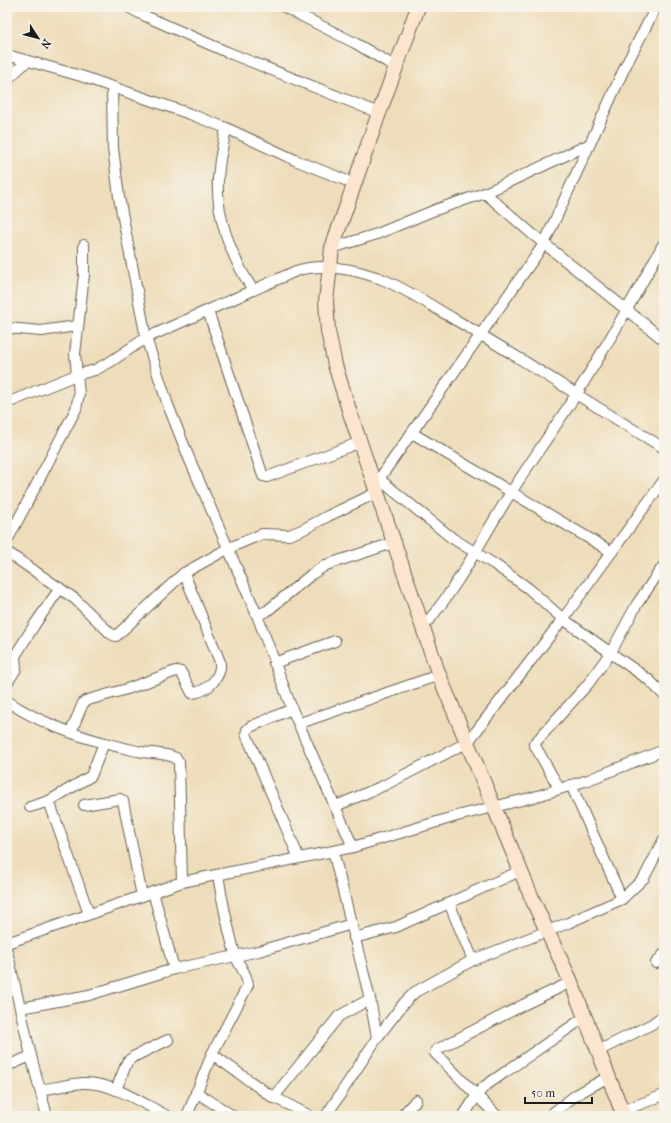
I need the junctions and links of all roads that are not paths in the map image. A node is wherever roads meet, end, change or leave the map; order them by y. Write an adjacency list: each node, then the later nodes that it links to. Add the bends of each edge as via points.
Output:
1 (128, 7): 10 (street, via 226,52)
2 (284, 7): 7 (street)
3 (418, 7): 7 (street)
4 (656, 7): 12 (street)
5 (7, 55): 6 (street)
6 (26, 62): 8 (street); 9 (street)
7 (396, 66): 10 (street)
8 (7, 80)
9 (112, 87): 11 (street); 26 (street, via 113,148 119,197)
10 (379, 113): 13 (street)
11 (226, 128): 13 (street); 20 (street, via 218,169 220,210 233,253)
12 (590, 144): 14 (street); 16 (street)
13 (355, 184): 18 (street)
14 (484, 193): 16 (street); 18 (street, via 377,234)
15 (664, 243): 21 (street)
16 (544, 244): 21 (street); 25 (street)
17 (84, 245): 23 (street, via 84,275)
18 (332, 248): 19 (street)
19 (330, 267): 20 (street, via 306,268); 25 (street, via 353,270 380,279); 32 (street, via 326,301 328,331 335,365)
20 (253, 290): 22 (street)
21 (628, 310): 27 (street); 29 (street)
22 (208, 311): 26 (street); 32 (street, via 263,476 267,477)
23 (77, 326): 24 (street, via 42,331); 28 (street)
24 (7, 328)
25 (481, 334): 29 (street); 31 (street)
26 (146, 338): 28 (street, via 95,370); 39 (street, via 168,405)
27 (664, 340)
28 (76, 375): 30 (street); 37 (street, via 79,394 76,409)
29 (576, 394): 33 (street); 36 (street)
30 (7, 403)
31 (412, 433): 35 (street); 36 (street)
32 (361, 442): 35 (street)
33 (664, 448)
34 (664, 480): 42 (street)
35 (378, 485): 38 (street); 39 (street, via 302,530 289,535 262,534); 40 (street, via 452,538)
36 (512, 491): 40 (street); 42 (street)
37 (7, 541)
38 (393, 543): 46 (street, via 326,565 267,611); 48 (street)
39 (229, 548): 44 (street); 46 (street)
40 (475, 551): 47 (street, via 528,588); 48 (street, via 439,609)
41 (7, 552): 45 (street)
42 (612, 552): 47 (street)
43 (664, 564): 50 (street)
44 (184, 573): 45 (street, via 116,636); 58 (street, via 220,662 219,672 212,685 192,693 181,672 176,671 88,700 83,703)
45 (60, 588): 53 (street, via 15,656 16,669)
46 (257, 615): 51 (street)
47 (563, 619): 50 (street); 59 (street)
48 (422, 628): 52 (street)
49 (335, 641): 51 (street)
50 (610, 652): 54 (street, via 649,680); 63 (street, via 588,684 534,744)
51 (274, 663): 56 (street)
52 (439, 675): 57 (street); 59 (street)
53 (7, 683)
54 (664, 695)
55 (7, 701): 58 (street, via 32,716)
56 (292, 708): 57 (street); 72 (street, via 250,727 246,734)
57 (300, 723): 66 (street)
58 (71, 732): 60 (street)
59 (468, 742): 66 (street); 68 (street)
60 (104, 743): 64 (street, via 91,776); 75 (street, via 172,756 179,762)
61 (664, 750): 62 (street)
62 (571, 784): 63 (street); 78 (street)
63 (559, 788): 68 (street)
64 (49, 801): 67 (street); 80 (street)
65 (84, 805): 77 (street, via 120,799 124,801)
66 (336, 806): 70 (street)
67 (30, 807)
68 (495, 808): 70 (street, via 457,816); 73 (street)
69 (664, 839): 78 (street, via 644,878)
70 (353, 847): 71 (street)
71 (332, 851): 72 (street); 81 (street)
72 (299, 858): 74 (street)
73 (520, 871): 79 (street); 82 (street)
74 (218, 874): 75 (street); 87 (street)
75 (182, 882): 76 (street)
76 (153, 892): 77 (street); 90 (street)
77 (142, 896): 80 (street)
78 (622, 899): 82 (street)
79 (449, 903): 83 (street, via 396,927); 88 (street)
80 (89, 914): 84 (street)
81 (352, 924): 83 (street); 87 (street)
82 (546, 930): 88 (street); 91 (street)
83 (354, 938): 92 (street)
84 (7, 943)
85 (7, 951): 93 (street)
86 (664, 954): 89 (street)
87 (236, 956): 90 (street); 99 (street, via 248,985)
88 (473, 960): 96 (street, via 416,992 404,1003)
89 (656, 963)
90 (174, 969): 93 (street, via 89,995)
91 (571, 982): 95 (street); 106 (street, via 436,1050 435,1053)
92 (370, 999): 96 (street); 108 (street, via 334,1022)
93 (21, 1008): 100 (street)
94 (664, 1015): 98 (street, via 652,1024)
95 (585, 1017): 98 (street); 106 (street, via 496,1076)
96 (377, 1038): 116 (street)
97 (168, 1040): 104 (street, via 132,1057 127,1062)
98 (598, 1051): 102 (street)
99 (212, 1054): 105 (street); 108 (street)
100 (31, 1056): 101 (street); 103 (street)
101 (7, 1066)
102 (608, 1077): 110 (street); 120 (street, via 576,1095)
103 (40, 1090): 104 (street, via 84,1083); 111 (street)
104 (116, 1090): 112 (street)
105 (196, 1092): 113 (street); 114 (street)
106 (475, 1095): 118 (street, via 470,1107); 119 (street)
107 (664, 1095): 110 (street)
108 (273, 1098): 115 (street)
109 (416, 1100): 117 (street)
110 (623, 1113)
111 (47, 1116)
112 (167, 1116)
113 (187, 1116)
114 (233, 1116)
115 (310, 1116)
116 (326, 1116)
117 (402, 1116)
118 (462, 1116)
119 (497, 1116)
120 (549, 1116)

